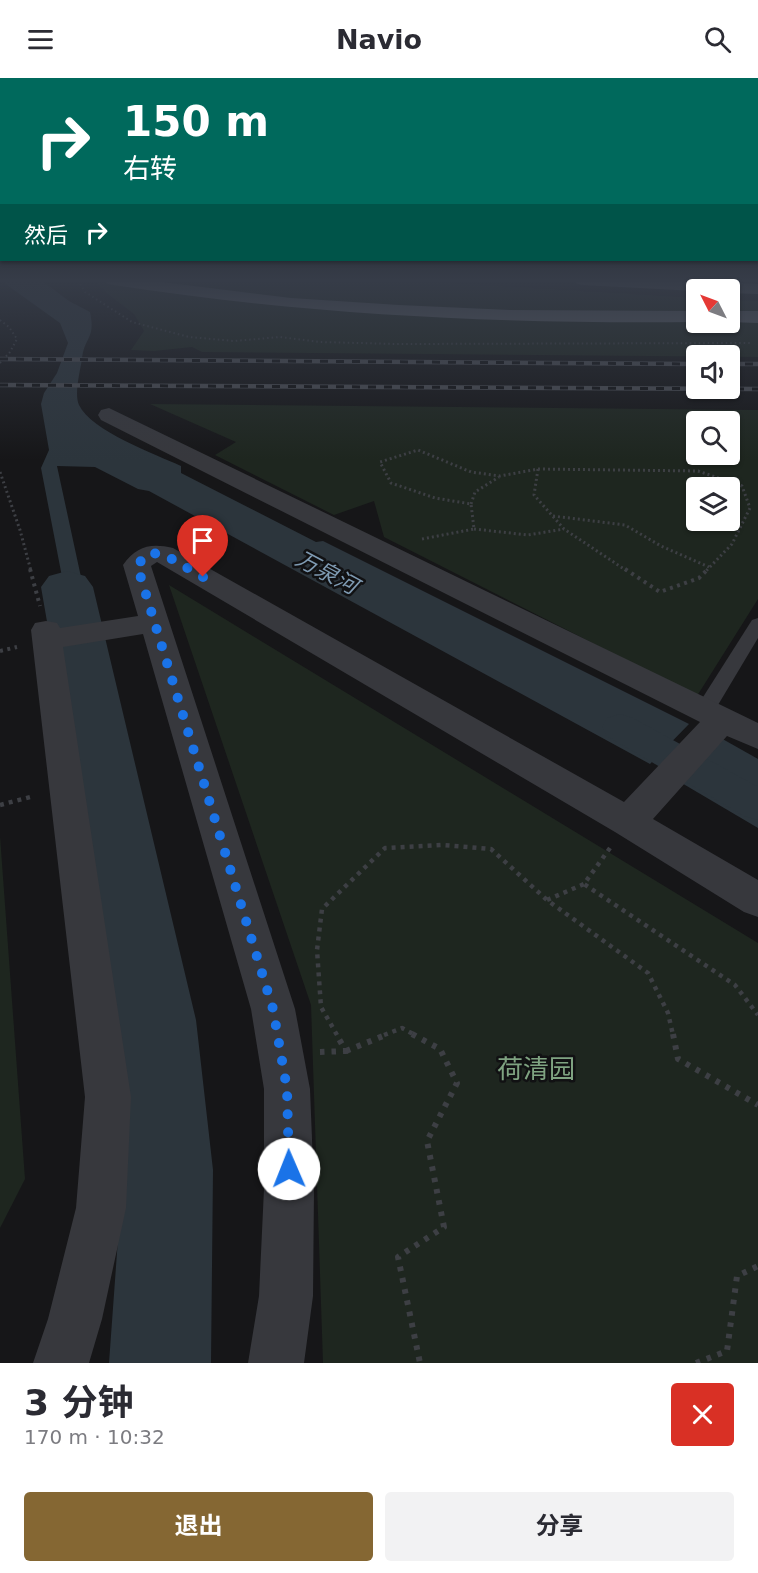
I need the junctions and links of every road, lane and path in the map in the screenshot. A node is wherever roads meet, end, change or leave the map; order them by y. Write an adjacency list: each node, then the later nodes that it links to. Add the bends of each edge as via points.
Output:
1 (16, 340): 6 (path)
2 (222, 340): 3 (path)
3 (246, 340)
4 (304, 340): 5 (path, via 397,344)
5 (758, 343)
6 (0, 363)
7 (109, 415): 15 (street)
8 (538, 469): 10 (path); 12 (path, via 534,495); 16 (path, via 698,471 742,486 750,508 732,544)
9 (0, 472): 19 (path)
10 (500, 476): 11 (path, via 475,492); 11 (path, via 471,472 418,450 380,462 391,483 435,498)
11 (471, 504): 13 (path)
12 (552, 516): 14 (path); 16 (path, via 625,525)
13 (474, 529): 14 (path, via 528,535); 15 (path)
14 (564, 530): 16 (path, via 660,592 699,578)
15 (377, 548): 20 (street)
16 (709, 567)
17 (154, 623): 19 (street); 22 (street, via 137,565 149,553 163,554); 28 (street, via 273,1009)
18 (758, 624): 20 (lane)
19 (51, 636): 31 (street, via 108,1097 101,1208)
20 (714, 715): 21 (street); 22 (street)
21 (758, 737)
22 (628, 822): 23 (path); 25 (street)
23 (584, 884): 24 (path); 26 (path, via 735,985)
24 (547, 900): 27 (path, via 491,849 442,845 385,848 322,909 317,950 321,1007); 29 (path, via 648,973 668,1013 678,1059)
25 (758, 900)
26 (758, 1015)
27 (346, 1051): 28 (path); 33 (path, via 402,1028 440,1049 457,1083 427,1141 444,1227 398,1257)
28 (281, 1053): 32 (street, via 287,1089 289,1190 286,1296)
29 (758, 1106)
30 (758, 1266): 34 (path, via 737,1276 728,1351)
31 (61, 1363)
32 (276, 1363)
33 (420, 1363)
34 (696, 1363)

